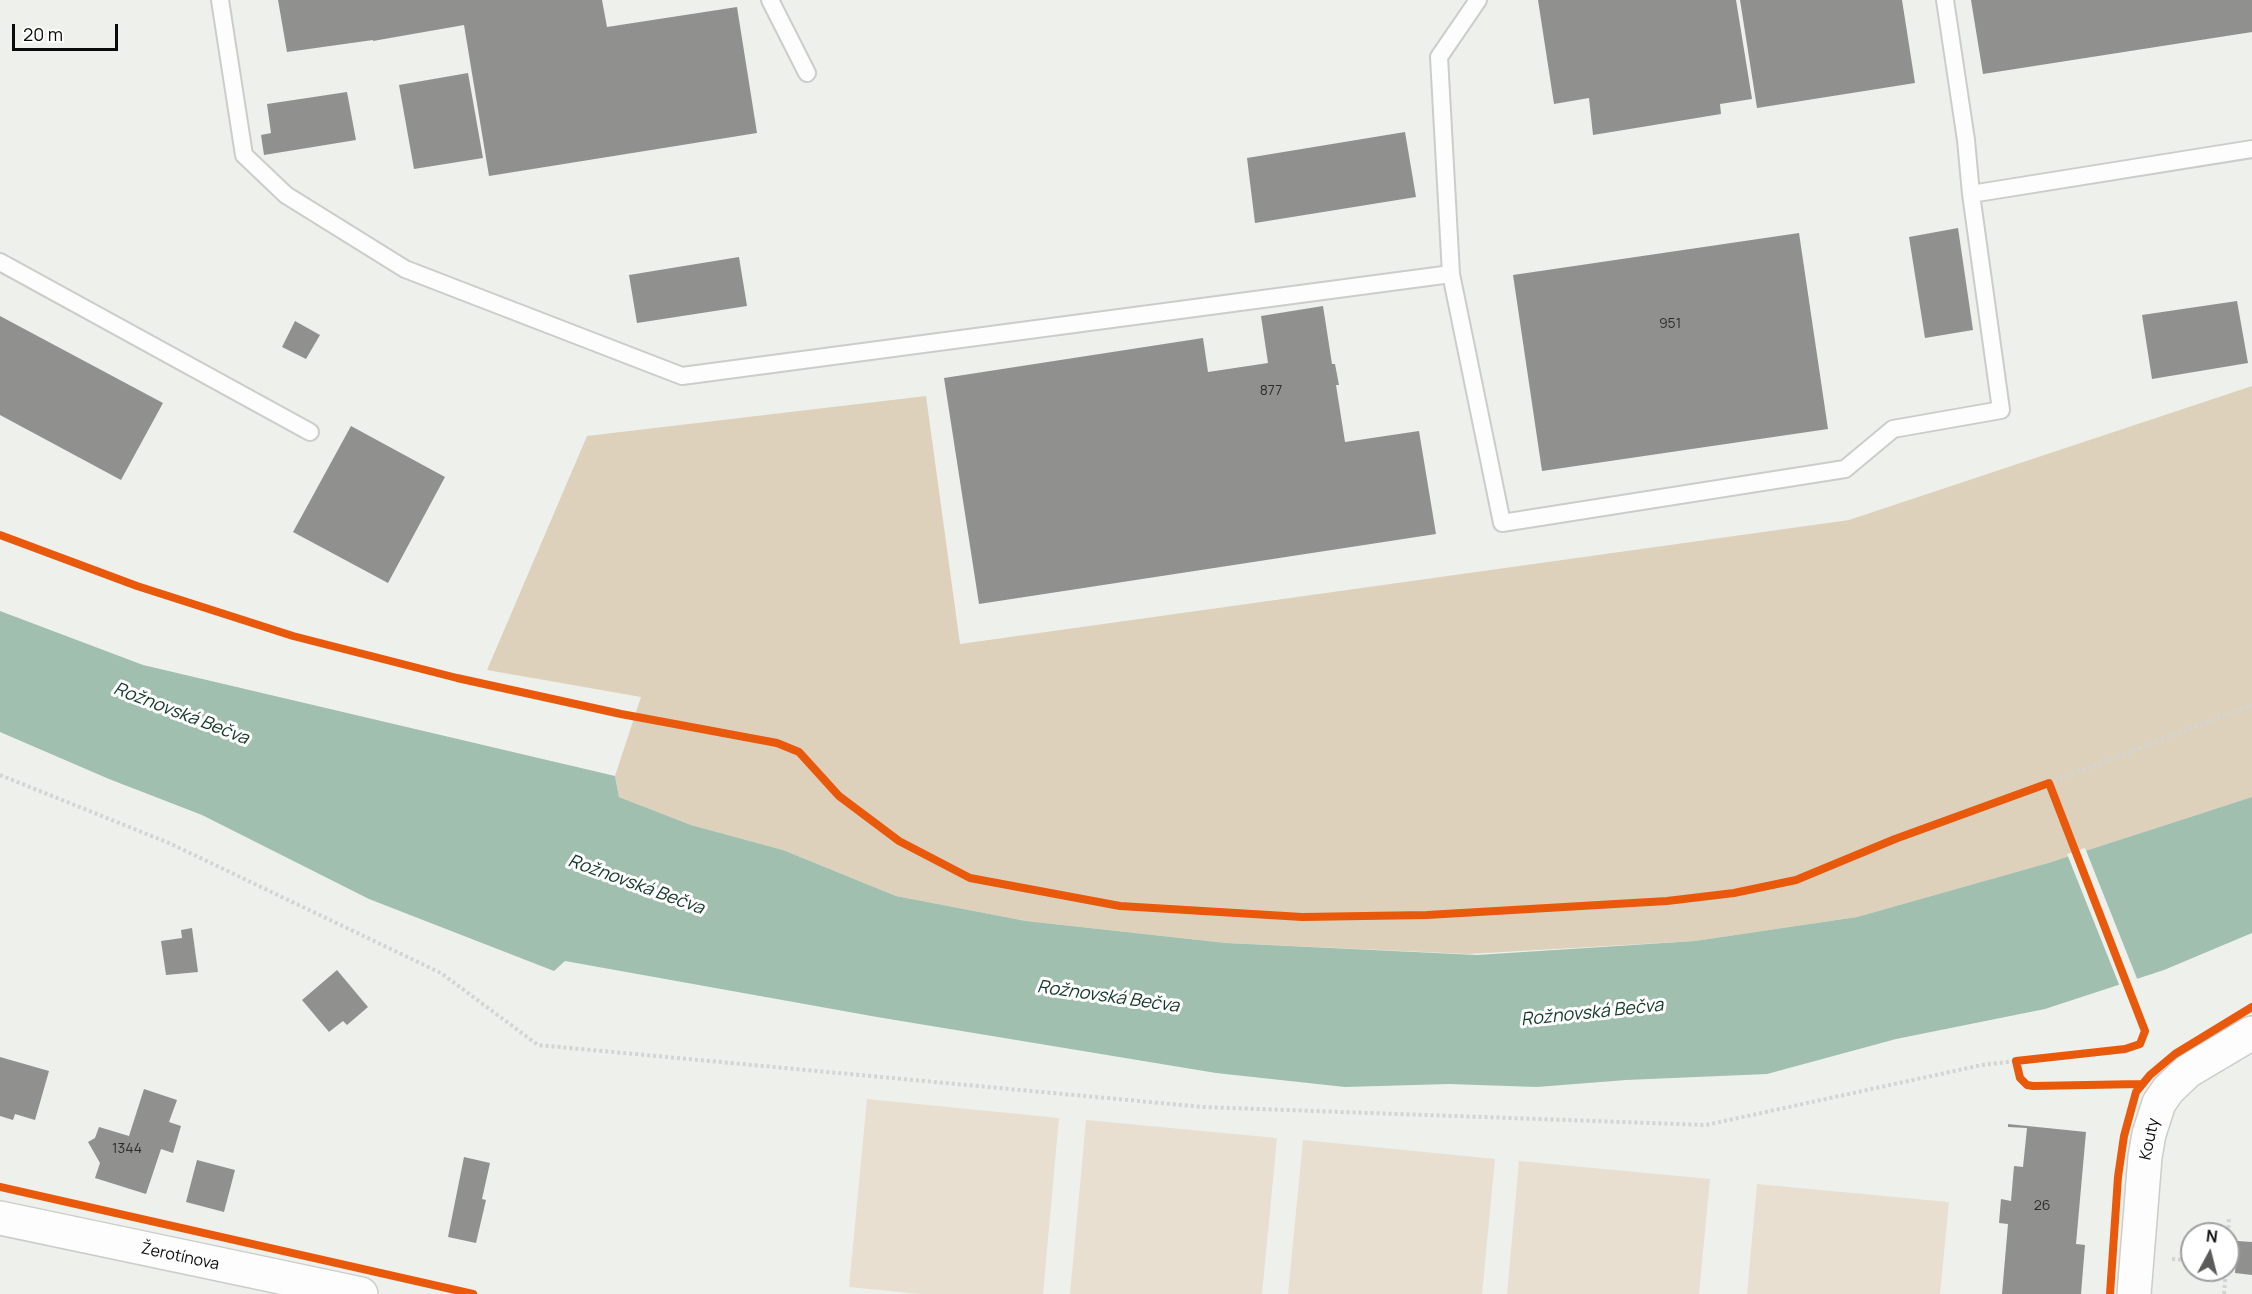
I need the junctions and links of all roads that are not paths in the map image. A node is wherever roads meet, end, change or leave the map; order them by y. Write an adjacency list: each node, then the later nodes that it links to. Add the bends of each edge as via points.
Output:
1 (220, 0): 9 (lane, via 244,154 286,195 405,269 682,376)
2 (770, 0): 5 (lane)
3 (1478, 0): 9 (lane, via 1439,57)
4 (1945, 0): 7 (lane)
5 (807, 73)
6 (2252, 150): 7 (lane)
7 (1971, 194): 9 (lane, via 2001,410 1893,429 1845,469 1502,523)
8 (0, 262): 10 (lane)
9 (1451, 274)
10 (310, 432)
11 (2252, 1032): 14 (street, Kouty, via 2188,1071 2159,1103 2145,1156)
12 (0, 1218): 13 (street, Žerotínova)
13 (361, 1294)
14 (2134, 1294)

